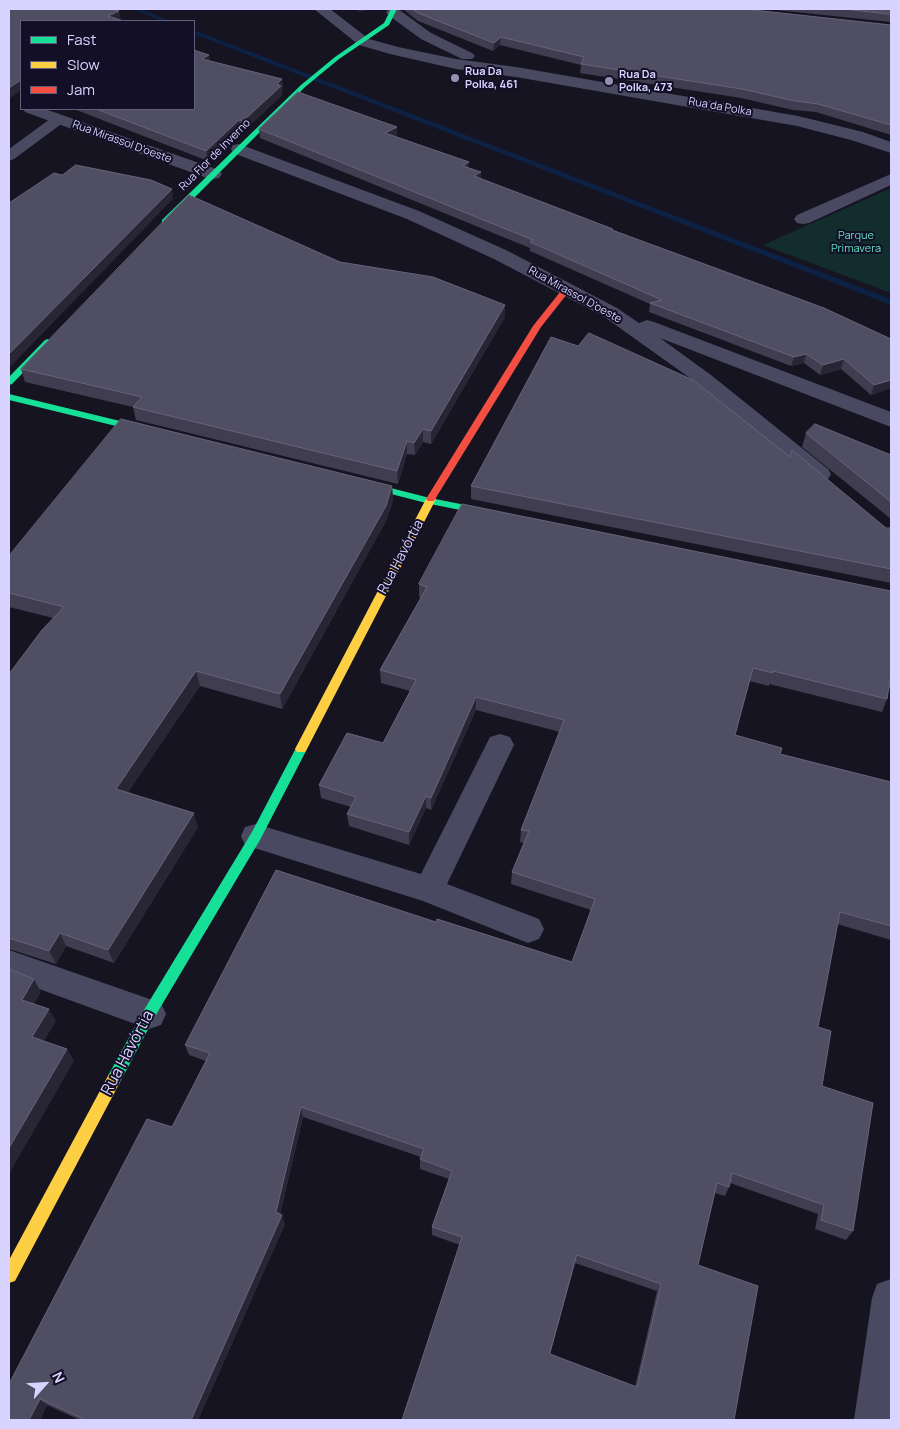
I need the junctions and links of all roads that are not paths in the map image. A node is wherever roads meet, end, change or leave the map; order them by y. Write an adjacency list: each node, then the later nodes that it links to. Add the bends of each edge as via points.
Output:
1 (321, 9): 3 (street, Rua da Polka)
2 (394, 11): 3 (street, Rua Flor de Inverno, via 387,24); 4 (street, via 446,47)
3 (364, 42): 4 (street, Rua da Polka, via 424,58); 8 (street, Rua Flor de Inverno, via 323,68)
4 (516, 72): 7 (street, Rua da Polka, via 798,121)
5 (33, 110): 6 (street, Rua Mirassol D'oeste)
6 (58, 119): 9 (lane); 10 (street, Rua Mirassol D'oeste)
7 (891, 148)
8 (239, 149): 10 (street, Rua Flor de Inverno); 14 (street, Rua Mirassol D'oeste, via 413,215)
9 (9, 156)
10 (213, 174): 13 (street, Rua Flor de Inverno)
11 (891, 179): 12 (street)
12 (803, 219)
13 (160, 228)
14 (566, 289): 15 (street, Rua Mirassol D'oeste); 23 (street, Rua Havórtia, via 537,326)
15 (610, 312): 19 (street); 22 (street, Rua Mirassol D'oeste, via 704,379)
16 (57, 333): 17 (street)
17 (9, 382)
18 (9, 397): 20 (street)
19 (891, 420)
20 (168, 436)
21 (346, 480): 23 (street)
22 (833, 485)
23 (430, 501): 24 (street); 26 (street, Rua Havórtia)
24 (507, 516)
25 (500, 745): 27 (street)
26 (256, 836): 27 (street); 30 (street, Rua Havórtia)
27 (429, 890): 28 (street)
28 (528, 929)
29 (9, 964): 30 (street)
30 (149, 1014): 31 (street, Rua Havórtia)
31 (9, 1276)
32 (891, 1298): 33 (street)
33 (874, 1420)

